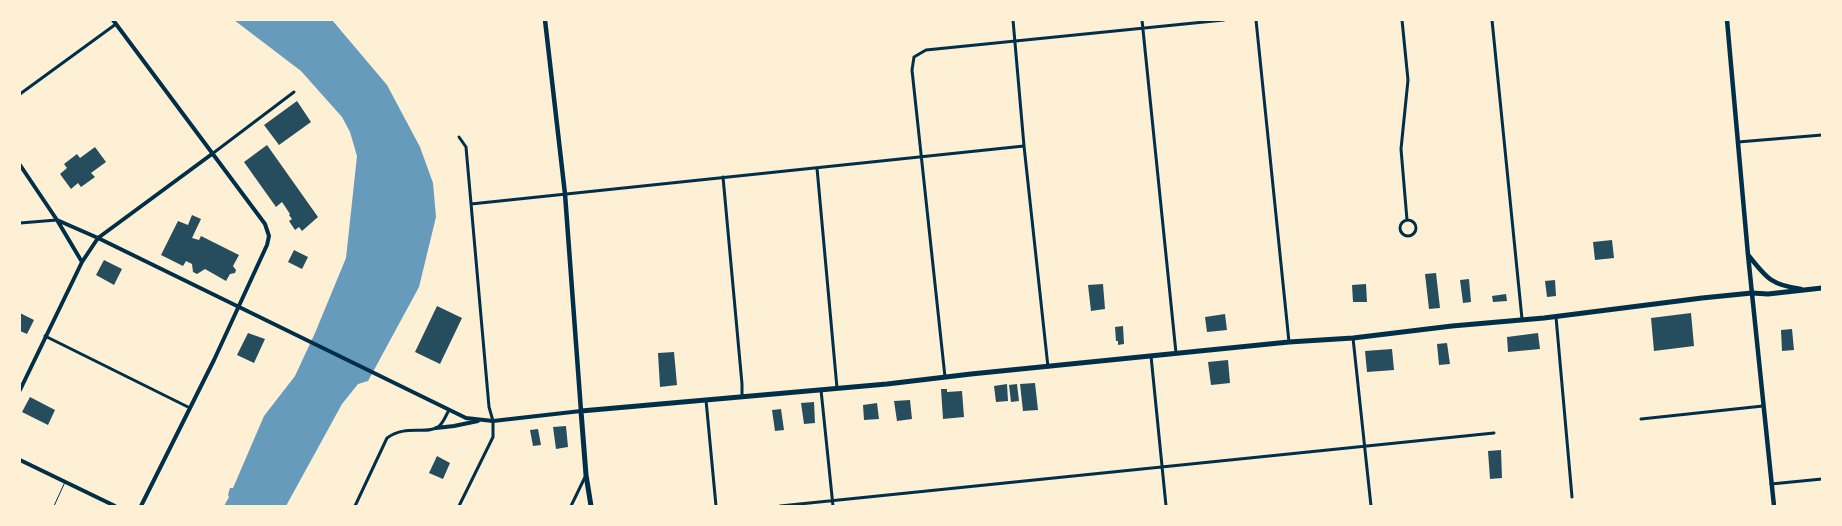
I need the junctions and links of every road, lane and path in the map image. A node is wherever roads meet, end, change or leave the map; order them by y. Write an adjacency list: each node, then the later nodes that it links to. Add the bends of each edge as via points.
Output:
1 (113, 20): 10 (street)
2 (544, 20): 24 (main road)
3 (1013, 20): 12 (street)
4 (1142, 20): 11 (street)
5 (1224, 20): 11 (street)
6 (1256, 20): 40 (street)
7 (1402, 20): 27 (street, via 1408,80 1401,149)
8 (1492, 20): 37 (street)
9 (1727, 20): 17 (main road)
10 (116, 24): 14 (street); 19 (street)
11 (1142, 28): 12 (street); 41 (street)
12 (1015, 41): 18 (street); 20 (street, via 926,50 914,56 912,70)
13 (294, 92): 19 (street)
14 (20, 94)
15 (1822, 135): 17 (street)
16 (459, 137): 25 (street, via 466,147)
17 (1738, 142): 30 (main road)
18 (1024, 146): 20 (street); 43 (street)
19 (212, 154): 29 (street); 35 (street, via 268,229 267,245)
20 (921, 156): 22 (street); 44 (street)
21 (20, 165): 26 (street)
22 (817, 168): 23 (street); 45 (street)
23 (722, 177): 24 (street); 48 (street)
24 (565, 194): 25 (street); 53 (main road)
25 (471, 204): 56 (street, via 489,407)
26 (57, 220): 28 (street); 29 (street); 31 (street)
27 (1407, 220): 27 (street, via 1400,228 1403,235 1409,236 1414,234 1416,227 1412,220)
28 (20, 223)
29 (98, 238): 31 (street); 35 (street)
30 (1748, 255): 33 (main road, via 1771,281); 34 (main road)
31 (82, 262): 38 (street)
32 (1822, 288): 33 (main road)
33 (1806, 290): 34 (main road)
34 (1752, 293): 36 (main road); 50 (main road)
35 (239, 307): 51 (street); 52 (street)
36 (1556, 316): 37 (main road); 66 (street)
37 (1522, 319): 39 (main road)
38 (45, 336): 46 (street); 51 (street)
39 (1354, 338): 40 (main road); 59 (street)
40 (1289, 342): 41 (main road)
41 (1176, 353): 42 (main road)
42 (1151, 356): 43 (main road); 61 (street)
43 (1048, 366): 44 (main road)
44 (945, 377): 45 (main road)
45 (837, 388): 47 (main road)
46 (20, 390)
47 (821, 390): 48 (main road); 67 (street)
48 (742, 396): 49 (main road)
49 (706, 400): 53 (main road); 75 (street)
50 (1763, 406): 55 (street); 65 (main road)
51 (190, 408): 70 (street)
52 (449, 410): 54 (street); 57 (street)
53 (581, 412): 56 (street); 62 (main road)
54 (480, 420): 56 (street); 57 (street)
55 (1641, 420)
56 (493, 421): 72 (street, via 493,437)
57 (436, 428): 71 (street, via 403,430 387,438)
58 (1494, 433): 59 (street)
59 (1365, 447): 61 (street); 79 (street)
60 (20, 460): 64 (street)
61 (1163, 468): 67 (street); 78 (street)
62 (586, 475): 73 (street); 74 (main road)
63 (1822, 479): 65 (street)
64 (65, 482): 68 (lane); 69 (street)
65 (1772, 484): 80 (main road)
66 (1572, 498)
67 (832, 501): 76 (street); 77 (street)
68 (54, 506)
69 (115, 506)
70 (141, 506)
71 (355, 506)
72 (459, 506)
73 (571, 506)
74 (591, 506)
75 (716, 506)
76 (780, 506)
77 (833, 506)
78 (1166, 506)
79 (1371, 506)
80 (1774, 506)

